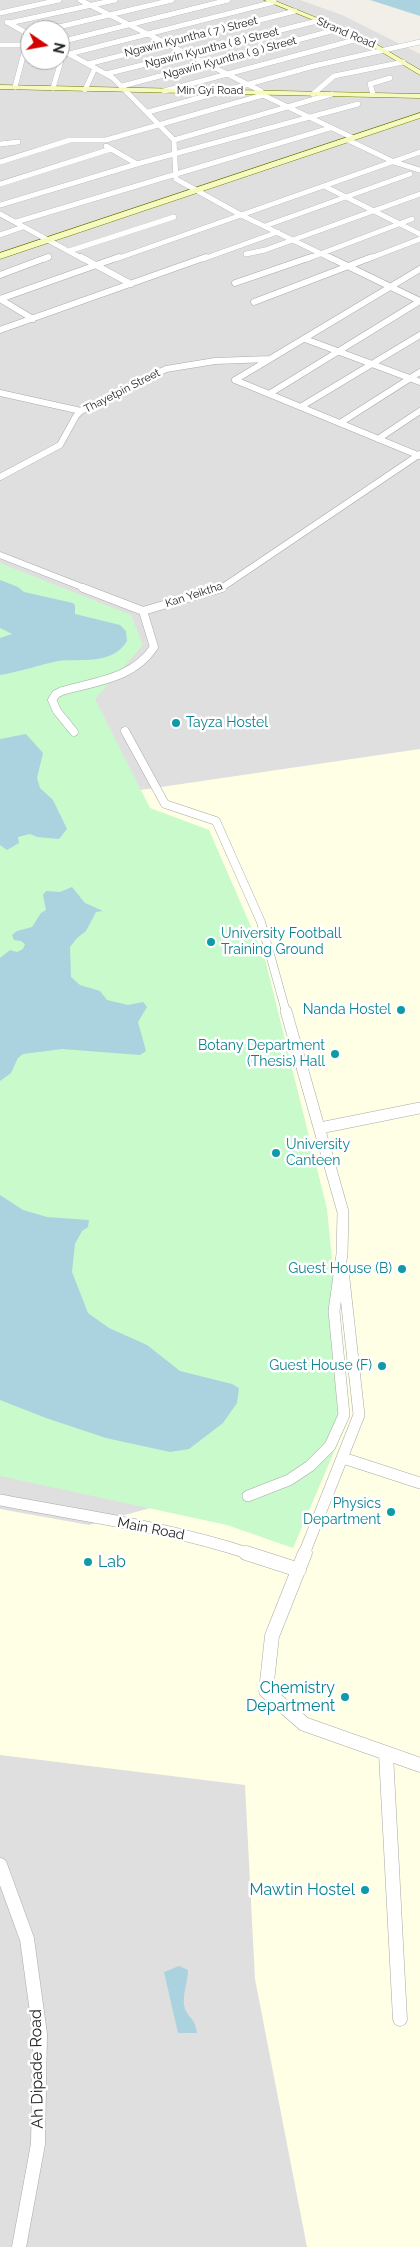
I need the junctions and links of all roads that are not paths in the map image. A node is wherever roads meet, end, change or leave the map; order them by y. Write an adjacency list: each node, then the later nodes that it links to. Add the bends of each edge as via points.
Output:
1 (59, 0): 9 (street)
2 (80, 0): 7 (street)
3 (115, 0): 7 (street)
4 (172, 0): 10 (street)
5 (228, 0): 15 (street)
6 (271, 1): 8 (main road, Strand Road); 18 (street)
7 (92, 6): 10 (street); 13 (street)
8 (295, 11): 12 (main road, Strand Road); 22 (street, Ngawin Kyuntha ( 7 ) Street)
9 (0, 13)
10 (110, 15): 14 (street); 15 (street)
11 (0, 18): 13 (street)
12 (317, 21): 17 (main road, Strand Road); 28 (street, Ngawin Kyuntha ( 8 ) Street)
13 (9, 23): 16 (street)
14 (70, 24)
15 (129, 25): 18 (street); 20 (street)
16 (20, 29)
17 (339, 29): 19 (main road, Strand Road); 31 (street, Ngawin Kyuntha ( 9 ) Street)
18 (149, 35): 22 (street); 25 (street)
19 (362, 38): 26 (main road, Strand Road); 37 (street)
20 (70, 40)
21 (420, 42): 26 (street)
22 (167, 44): 28 (street); 30 (street, Ngawin Kyuntha ( 7 ) Street)
23 (0, 45): 24 (street)
24 (20, 45)
25 (70, 50)
26 (384, 50): 29 (main road, Strand Road); 39 (street)
27 (70, 54): 30 (street)
28 (187, 54): 31 (street); 36 (street, Ngawin Kyuntha ( 8 ) Street)
29 (403, 62): 35 (main road, Strand Road); 48 (street, via 334,76)
30 (88, 64): 32 (street)
31 (208, 65): 37 (street); 43 (street, Ngawin Kyuntha ( 9 ) Street)
32 (95, 68): 36 (street); 44 (street)
33 (20, 70): 41 (street)
34 (58, 70): 42 (street)
35 (420, 73)
36 (106, 74): 43 (street)
37 (228, 75): 39 (street); 45 (street)
38 (390, 78): 50 (street, via 370,84)
39 (248, 85): 46 (street); 47 (street)
40 (0, 87): 41 (main road, Min Gyi Road)
41 (15, 87): 42 (main road, Min Gyi Road)
42 (53, 88): 44 (main road, Min Gyi Road)
43 (123, 88): 44 (main road, Min Gyi Road); 45 (main road, Min Gyi Road); 54 (street)
44 (85, 90)
45 (164, 91): 46 (main road, Min Gyi Road)
46 (221, 92): 47 (main road, Min Gyi Road); 54 (street)
47 (262, 93): 48 (main road, Min Gyi Road); 53 (street); 57 (street)
48 (313, 94): 49 (main road, Min Gyi Road)
49 (332, 94): 50 (main road, Min Gyi Road); 53 (street)
50 (374, 94): 51 (main road, Min Gyi Road)
51 (420, 96)
52 (358, 104): 56 (street)
53 (289, 107): 56 (street); 61 (street)
54 (148, 112): 57 (street)
55 (420, 115): 59 (main road)
56 (312, 117): 58 (street); 66 (street)
57 (160, 125): 60 (street); 61 (street)
58 (330, 128): 59 (street); 71 (street)
59 (351, 139): 68 (street); 75 (main road)
60 (97, 140): 64 (street); 67 (street, via 70,140)
61 (174, 140): 66 (street)
62 (18, 142): 63 (street)
63 (0, 144)
64 (111, 149): 69 (street); 73 (street)
65 (420, 152): 68 (street)
66 (175, 156): 69 (street); 71 (street)
67 (0, 162)
68 (394, 162): 70 (street); 74 (street)
69 (137, 164): 78 (street)
70 (420, 170)
71 (176, 174): 75 (street, via 176,179); 84 (street)
72 (410, 174): 77 (street)
73 (0, 184)
74 (324, 186): 77 (street); 81 (street)
75 (197, 191): 81 (street); 93 (main road)
76 (420, 194): 79 (street)
77 (346, 198): 79 (street); 86 (street)
78 (0, 205)
79 (372, 210): 85 (street); 91 (street)
80 (0, 214): 84 (street)
81 (241, 216): 86 (street); 99 (street)
82 (174, 217): 94 (street)
83 (412, 219): 85 (street)
84 (16, 222): 87 (street)
85 (399, 224): 90 (street); 96 (street)
86 (264, 226): 88 (street)
87 (23, 227): 89 (street); 93 (street)
88 (278, 232): 91 (street); 104 (street)
89 (0, 234)
90 (420, 234)
91 (292, 239): 95 (street); 96 (street)
92 (420, 239): 100 (street)
93 (45, 240): 94 (street); 97 (main road)
94 (69, 251): 99 (street)
95 (246, 254)
96 (321, 254): 100 (street); 103 (street)
97 (0, 256)
98 (49, 257): 102 (street)
99 (97, 266): 104 (street); 108 (street, via 0,299)
100 (349, 267): 105 (street); 107 (street)
101 (420, 269): 105 (street)
102 (0, 275)
103 (235, 283)
104 (131, 284): 108 (street)
105 (389, 287): 106 (street); 111 (street)
106 (420, 301): 112 (street)
107 (254, 302)
108 (33, 319): 109 (street)
109 (0, 330)
110 (420, 335): 114 (street)
111 (305, 339): 112 (street); 113 (street)
112 (339, 352): 114 (street); 119 (street)
113 (270, 359): 119 (street, via 235,380); 121 (street, Thayetpin Street, via 215,361 166,369)
114 (370, 365): 116 (street); 120 (street)
115 (420, 372): 116 (street)
116 (410, 379): 117 (street); 123 (street)
117 (420, 382)
118 (0, 393): 121 (street)
119 (270, 394): 120 (street)
120 (302, 406): 123 (street)
121 (81, 411): 126 (street, Thayetpin Street, via 60,445)
122 (420, 411): 124 (street)
123 (340, 423): 124 (street)
124 (378, 438): 125 (street)
125 (419, 455): 128 (street, Kan Yeiktha, via 220,589)
126 (0, 477)
127 (0, 555): 128 (street)
128 (143, 611): 130 (street, via 154,646 142,663 122,674 62,691 52,700)
129 (125, 731): 132 (street, via 165,804 216,821 261,922)
130 (74, 732)
131 (420, 1108): 132 (street)
132 (320, 1128): 133 (street, via 343,1212)
133 (342, 1254): 134 (street, via 359,1415); 136 (street, via 334,1311 344,1414 330,1446 310,1466 289,1480)
134 (343, 1458): 135 (street); 138 (street)
135 (420, 1482)
136 (248, 1496)
137 (0, 1500): 138 (street, Main Road, via 218,1543)
138 (299, 1570): 139 (street, via 272,1636 266,1691 304,1724)
139 (386, 1754): 140 (street); 142 (street)
140 (420, 1765)
141 (0, 1865): 143 (street, Ah Dipade Road, via 27,1939 40,2034 38,2144)
142 (400, 2020)
143 (19, 2247)

